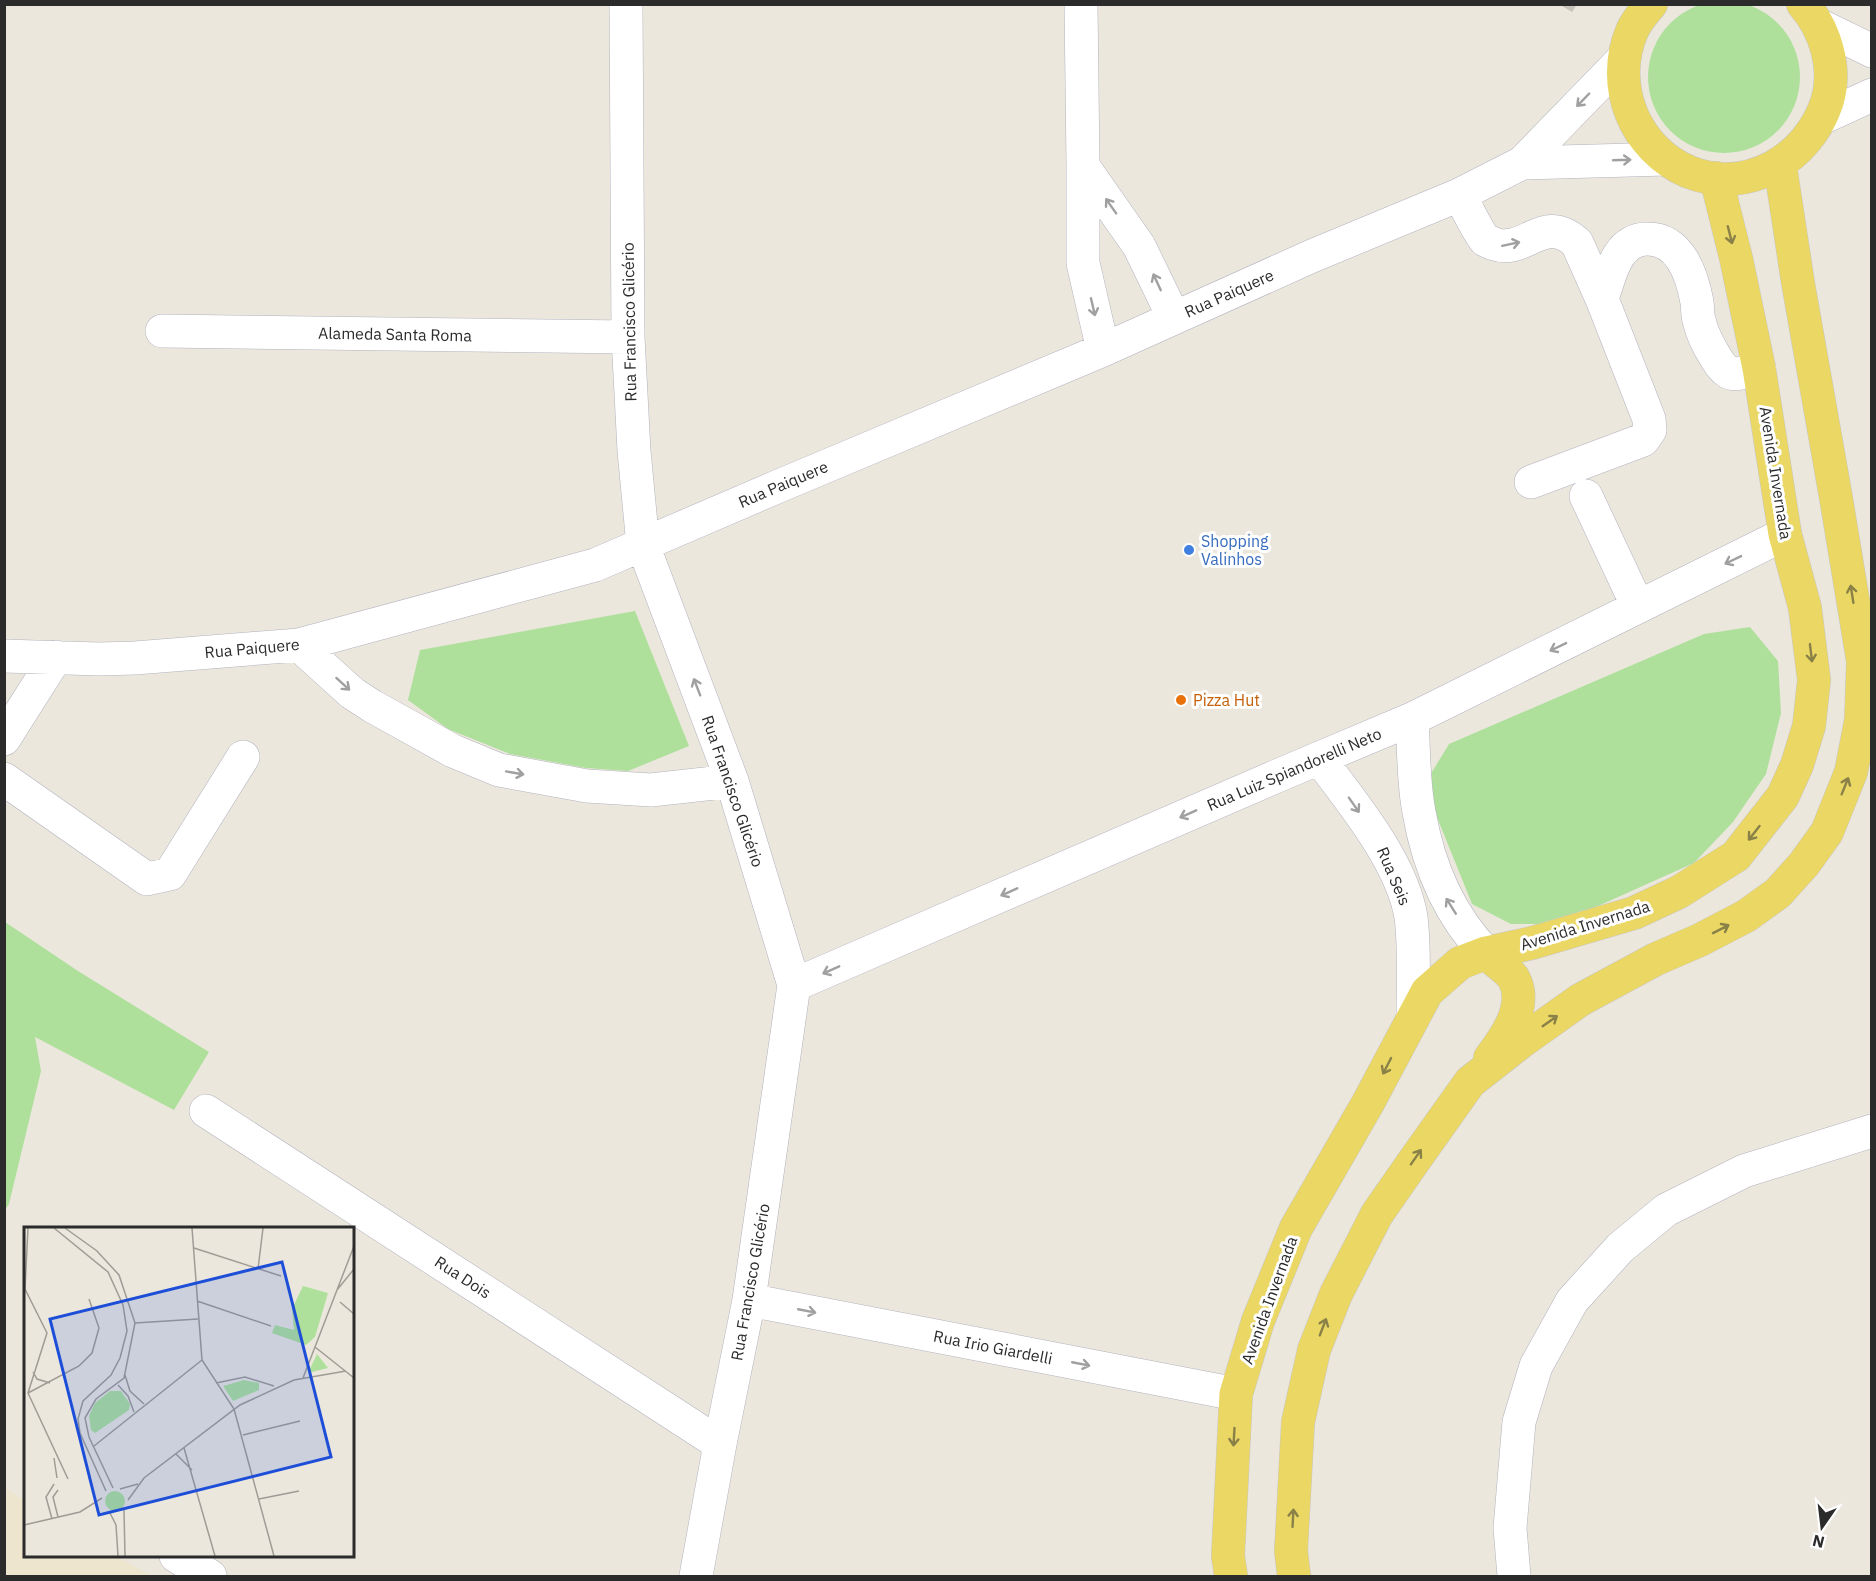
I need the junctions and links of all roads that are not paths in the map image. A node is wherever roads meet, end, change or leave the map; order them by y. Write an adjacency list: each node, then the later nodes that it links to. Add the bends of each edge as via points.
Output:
1 (626, 4): 18 (street, Rua Francisco Glicério)
2 (1080, 4): 12 (street)
3 (1650, 4): 6 (main road, via 1633,30)
4 (1810, 14): 5 (street); 8 (main road, via 1827,46 1831,70)
5 (1872, 51)
6 (1624, 58): 9 (main road, via 1623,87 1631,115 1645,139); 10 (street, Rua Paiquere, one-way to 10)
7 (1872, 95): 8 (street)
8 (1822, 118): 11 (main road, via 1804,145)
9 (1666, 159): 10 (street, Rua Paiquere, one-way to 9); 13 (main road, via 1689,172)
10 (1522, 163): 14 (street, Rua Paiquere)
11 (1780, 165): 13 (main road, via 1738,178); 38 (main road, one-way to 11, via 1580,1000 1746,916 1778,893 1827,832 1851,772 1861,720 1863,661)
12 (1083, 166): 16 (street, one-way to 12, via 1139,246); 19 (street, one-way to 19, via 1083,262)
13 (1716, 178): 20 (main road, Avenida Invernada, one-way to 20)
14 (1460, 195): 15 (street, one-way to 15, via 1486,241 1514,245 1552,231 1571,237); 16 (street, Rua Paiquere)
15 (1602, 299): 20 (street, via 1616,259 1626,245 1638,238 1665,242 1685,264 1704,337 1722,366 1734,374); 21 (street, via 1650,430 1643,440)
16 (1174, 318): 19 (street, Rua Paiquere)
17 (162, 331): 18 (street, Alameda Santa Roma)
18 (628, 337): 24 (street, Rua Francisco Glicério)
19 (1103, 350): 24 (street, Rua Paiquere)
20 (1759, 368): 23 (main road, Avenida Invernada)
21 (1531, 482)
22 (1586, 496): 25 (street)
23 (1785, 534): 25 (street, Rua Luiz Spiandorelli Neto, one-way to 25); 35 (main road, Avenida Invernada, one-way to 35, via 1805,608 1814,680 1809,726 1783,796 1736,856 1679,892 1634,913)
24 (644, 545): 26 (street, Rua Paiquere, via 594,565); 34 (street, Rua Francisco Glicério, one-way to 24)
25 (1638, 607): 29 (street, Rua Luiz Spiandorelli Neto, one-way to 29)
26 (299, 645): 28 (street, Rua Paiquere, via 135,658); 34 (street, one-way to 34, via 372,706 453,751 499,770 587,786 651,790)
27 (4, 656): 28 (street, Rua Paiquere)
28 (56, 657): 30 (street)
29 (1412, 719): 32 (street, Rua Luiz Spiandorelli Neto); 35 (street, one-way to 29, via 1472,939 1443,893 1429,854 1418,812)
30 (4, 739)
31 (243, 757): 33 (street, via 170,874 147,879)
32 (1319, 758): 36 (street, Rua Luiz Spiandorelli Neto, one-way to 36); 37 (street, Rua Seis, one-way to 37, via 1379,841 1400,882 1410,915 1413,945)
33 (4, 779)
34 (732, 781): 36 (street, Rua Francisco Glicério)
35 (1486, 953): 37 (main road, Avenida Invernada, via 1460,963 1442,978); 38 (main road, via 1513,978 1519,996 1509,1031)
36 (794, 986): 41 (street, Rua Francisco Glicério)
37 (1413, 1014): 42 (main road, Avenida Invernada, one-way to 42, via 1368,1103 1296,1228 1258,1321)
38 (1470, 1082): 46 (main road, one-way to 38, via 1291,1551 1298,1422 1314,1350 1336,1294 1377,1214)
39 (207, 1111): 43 (street, Rua Dois)
40 (1872, 1131): 47 (street, via 1744,1171 1666,1210 1620,1248 1572,1301 1536,1366 1519,1422 1510,1528)
41 (749, 1300): 42 (street, Rua Irio Giardelli, one-way to 42); 43 (street, Rua Francisco Glicério)
42 (1236, 1394): 45 (main road, Avenida Invernada, one-way to 45, via 1228,1556)
43 (720, 1444): 44 (street, Rua Francisco Glicério)
44 (696, 1576)
45 (1232, 1576)
46 (1294, 1576)
47 (1514, 1576)

